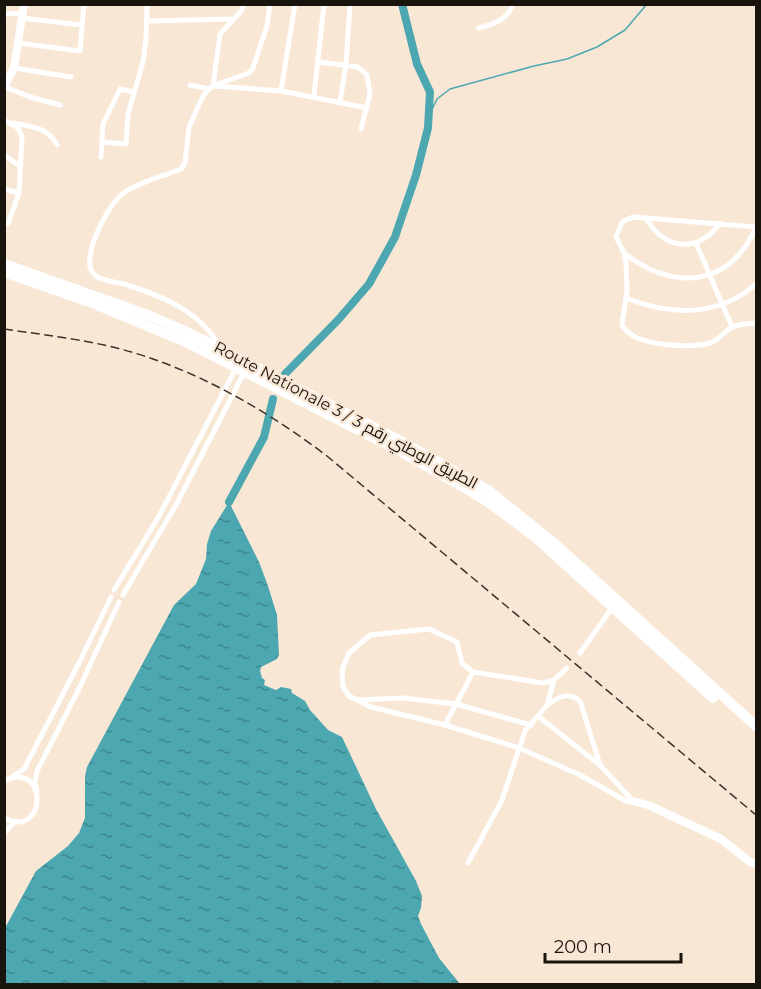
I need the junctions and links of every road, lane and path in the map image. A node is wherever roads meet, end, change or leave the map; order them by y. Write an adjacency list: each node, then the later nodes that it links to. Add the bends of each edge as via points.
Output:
1 (84, 4): 13 (street)
2 (147, 4): 12 (street)
3 (243, 4): 11 (street)
4 (270, 4): 22 (street, via 253,68)
5 (296, 4): 23 (street)
6 (324, 4): 16 (street)
7 (350, 4): 17 (street)
8 (513, 4): 14 (street, via 510,13 498,23)
9 (23, 12): 10 (street); 13 (street); 15 (street)
10 (4, 14)
11 (232, 19): 12 (street); 22 (street, via 220,34)
12 (147, 21): 24 (street, via 143,62)
13 (81, 25): 15 (street, via 82,48 77,52)
14 (479, 28)
15 (18, 43): 18 (street)
16 (319, 62): 17 (street); 25 (street)
17 (346, 64): 26 (street); 28 (street, via 367,75)
18 (14, 68): 19 (street); 21 (street)
19 (71, 77)
20 (190, 86): 22 (street)
21 (5, 87): 27 (street)
22 (212, 87): 23 (street); 52 (street, via 197,106 181,169 125,192 115,202 95,240 90,265 93,274 102,279 174,303 205,326)
23 (281, 91): 25 (street)
24 (133, 92): 31 (street, via 120,88 106,114); 31 (street, via 126,144)
25 (314, 96): 26 (street)
26 (340, 102): 28 (street)
27 (60, 105)
28 (367, 108): 30 (street)
29 (7, 121): 32 (street, via 52,134); 35 (street, via 21,131)
30 (361, 129)
31 (102, 142): 34 (street)
32 (57, 145)
33 (4, 155): 35 (street)
34 (102, 157)
35 (20, 166): 37 (street)
36 (4, 189): 37 (street)
37 (19, 193): 40 (street)
38 (646, 218): 39 (street); 41 (street, via 666,240); 42 (street, via 630,217 620,224 616,239)
39 (720, 223): 41 (street); 45 (street, via 756,227 735,259)
40 (8, 224)
41 (696, 243): 45 (street)
42 (624, 253): 45 (street, via 663,276 687,279); 48 (street)
43 (4, 264): 46 (highway, Route Nationale 3 / الطريق الوطني رقم 3)
44 (4, 272): 46 (highway, Route Nationale 3 / الطريق الوطني رقم 3)
45 (710, 273): 49 (street)
46 (35, 278): 52 (highway, Route Nationale 3 / الطريق الوطني رقم 3, via 148,315); 53 (highway, Route Nationale 3 / الطريق الوطني رقم 3)
47 (756, 284): 49 (street)
48 (626, 298): 49 (street, via 645,306 685,312); 51 (street, via 622,327 628,334 646,340 701,345 714,341)
49 (724, 305): 51 (street)
50 (756, 323): 51 (street)
51 (732, 327)
52 (221, 349): 53 (highway, Route Nationale 3 / الطريق الوطني رقم 3)
53 (241, 367): 54 (street); 55 (street); 64 (highway, Route Nationale 3 / الطريق الوطني رقم 3, via 403,442 488,490 546,537)
54 (205, 429): 55 (street); 56 (street)
55 (214, 433): 57 (street)
56 (184, 468): 57 (street); 58 (street)
57 (193, 472): 59 (street)
58 (158, 518): 59 (street); 60 (street)
59 (165, 522): 61 (street)
60 (114, 590)
61 (123, 595)
62 (111, 597): 79 (street, via 24,769)
63 (119, 602): 80 (street, via 37,771)
64 (614, 605): 65 (street); 75 (highway, Route Nationale 3 / الطريق الوطني رقم 3); 76 (highway, Route Nationale 3 / الطريق الوطني رقم 3)
65 (580, 653)
66 (567, 668): 68 (street)
67 (473, 672): 68 (street, via 543,683); 69 (street, via 462,663 457,642 429,629 370,635 349,653 342,670 343,687); 70 (street)
68 (554, 680): 71 (street)
69 (355, 700): 70 (street, via 403,698); 74 (street)
70 (456, 704): 73 (street); 74 (street)
71 (547, 705): 72 (street); 78 (street, via 566,695 580,701)
72 (539, 717): 73 (street); 78 (street)
73 (531, 724): 77 (street)
74 (445, 725): 77 (street)
75 (756, 726)
76 (756, 735)
77 (519, 748): 81 (street); 85 (street, via 502,800)
78 (601, 766): 81 (street)
79 (6, 780): 80 (street, via 16,777 29,781)
80 (37, 792): 83 (street, via 39,800 32,816)
81 (633, 801): 86 (street, via 721,839)
82 (4, 818): 83 (street)
83 (16, 821): 84 (street)
84 (4, 833)
85 (468, 863)
86 (756, 864)

